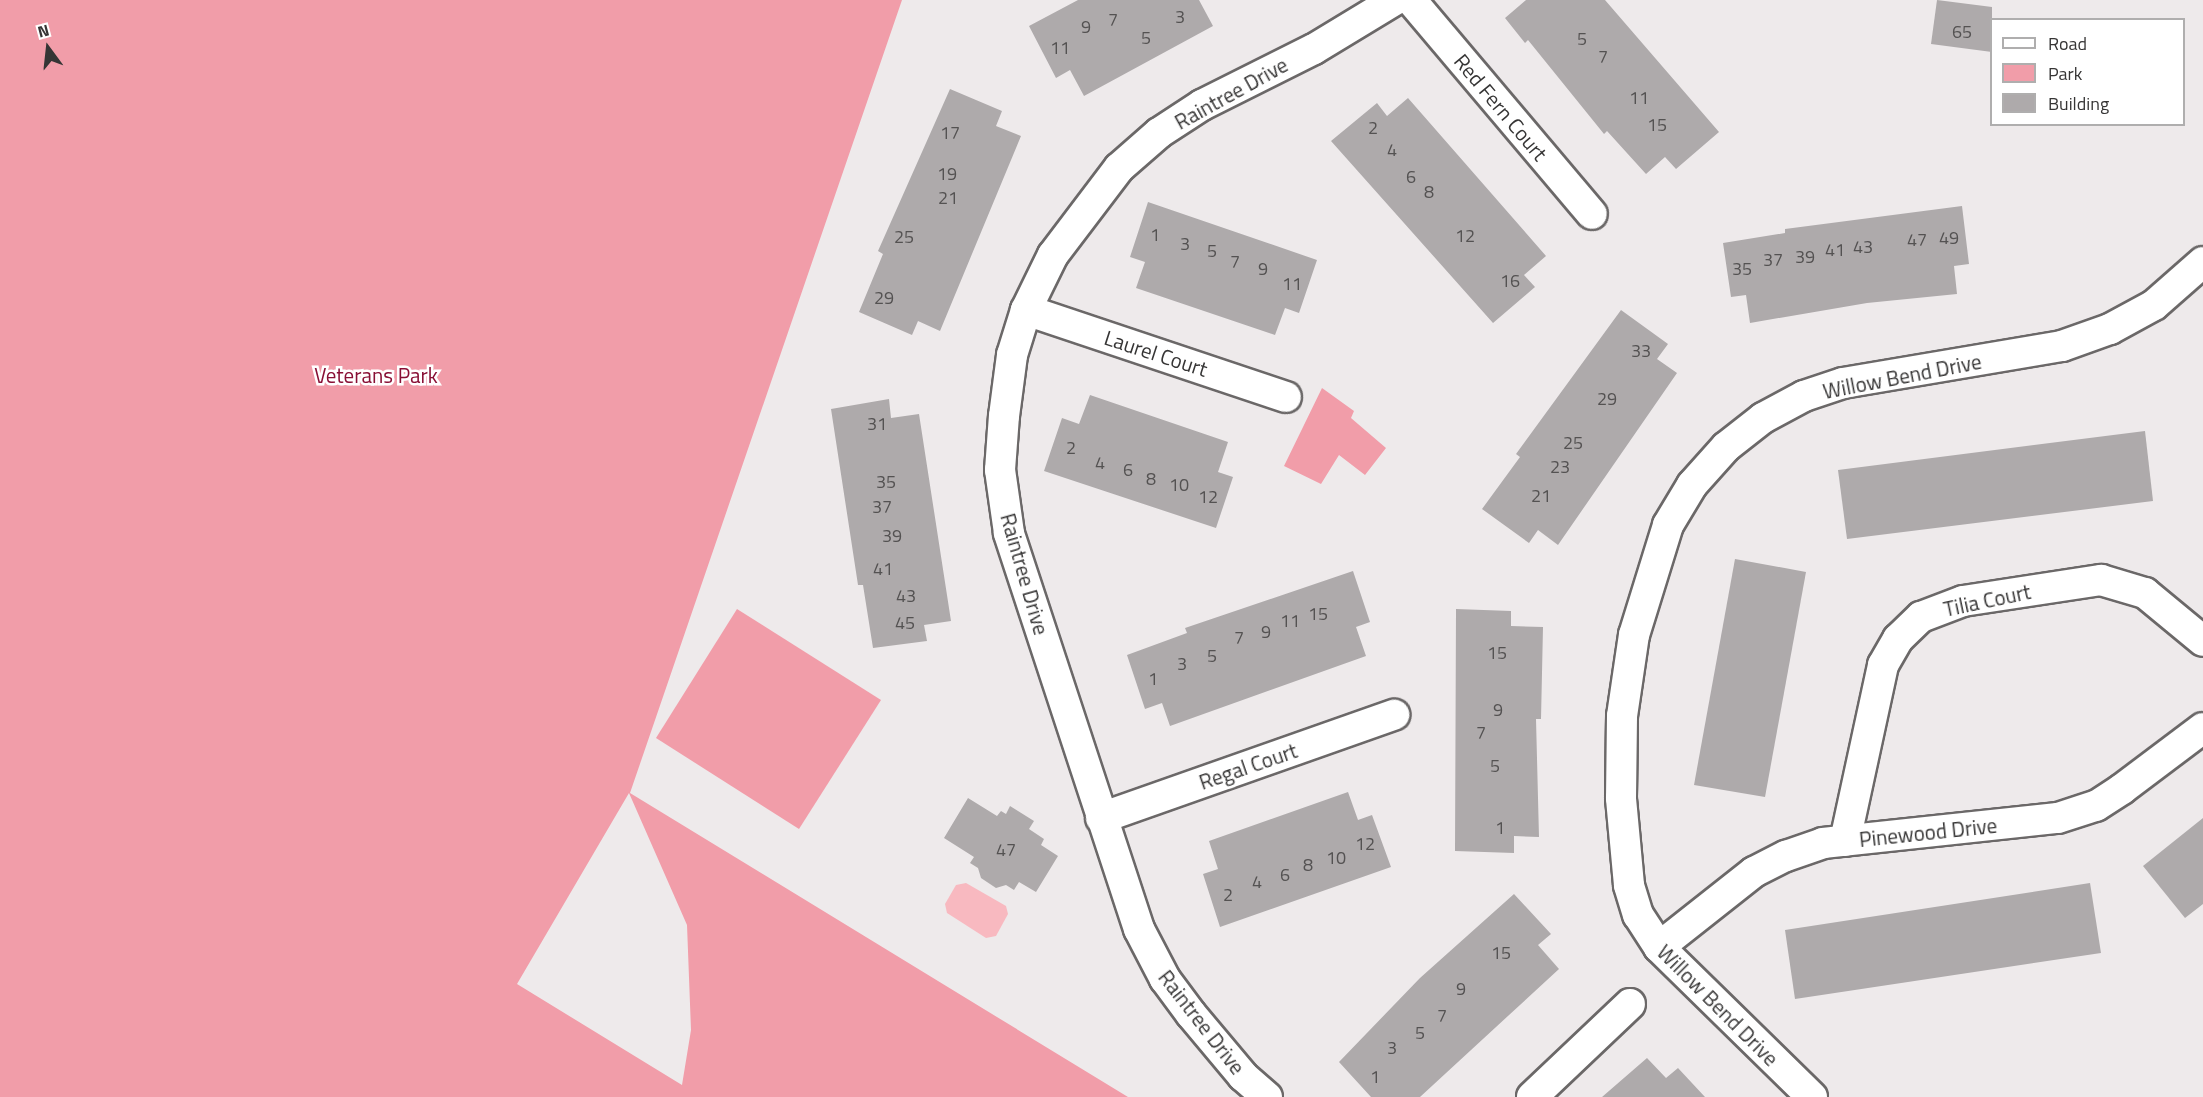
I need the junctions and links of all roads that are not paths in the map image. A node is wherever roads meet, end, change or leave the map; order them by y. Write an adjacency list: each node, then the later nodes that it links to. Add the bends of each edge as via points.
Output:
1 (1395, 0): 5 (street, Raintree Drive, via 1314,49 1202,105 1159,133 1119,168 1084,209 1053,255)
2 (1411, 0): 3 (street, Red Fern Court)
3 (1592, 214)
4 (2203, 262): 12 (street, Willow Bend Drive, via 2154,305 2110,329 2070,343 1843,383 1804,396 1763,418 1726,447 1692,484 1668,525 1652,567 1634,635 1622,716 1621,798 1629,885 1638,915)
5 (1026, 310): 6 (street, Laurel Court); 10 (street, Raintree Drive, via 1012,355 1000,470 1010,533)
6 (1286, 397)
7 (2203, 641): 11 (street, Tilia Court, via 2145,593 2101,580 1963,601 1921,617 1898,639 1882,666)
8 (1394, 715): 10 (street, Regal Court)
9 (2203, 728): 11 (street, Pinewood Drive, via 2096,806 2058,819)
10 (1101, 818): 14 (street, Raintree Drive, via 1139,929 1165,979 1243,1076)
11 (1845, 841): 12 (street, Pinewood Drive, via 1786,856 1754,872)
12 (1659, 947): 16 (street, Willow Bend Drive)
13 (1630, 1004): 15 (street)
14 (1267, 1097)
15 (1532, 1097)
16 (1812, 1097)

